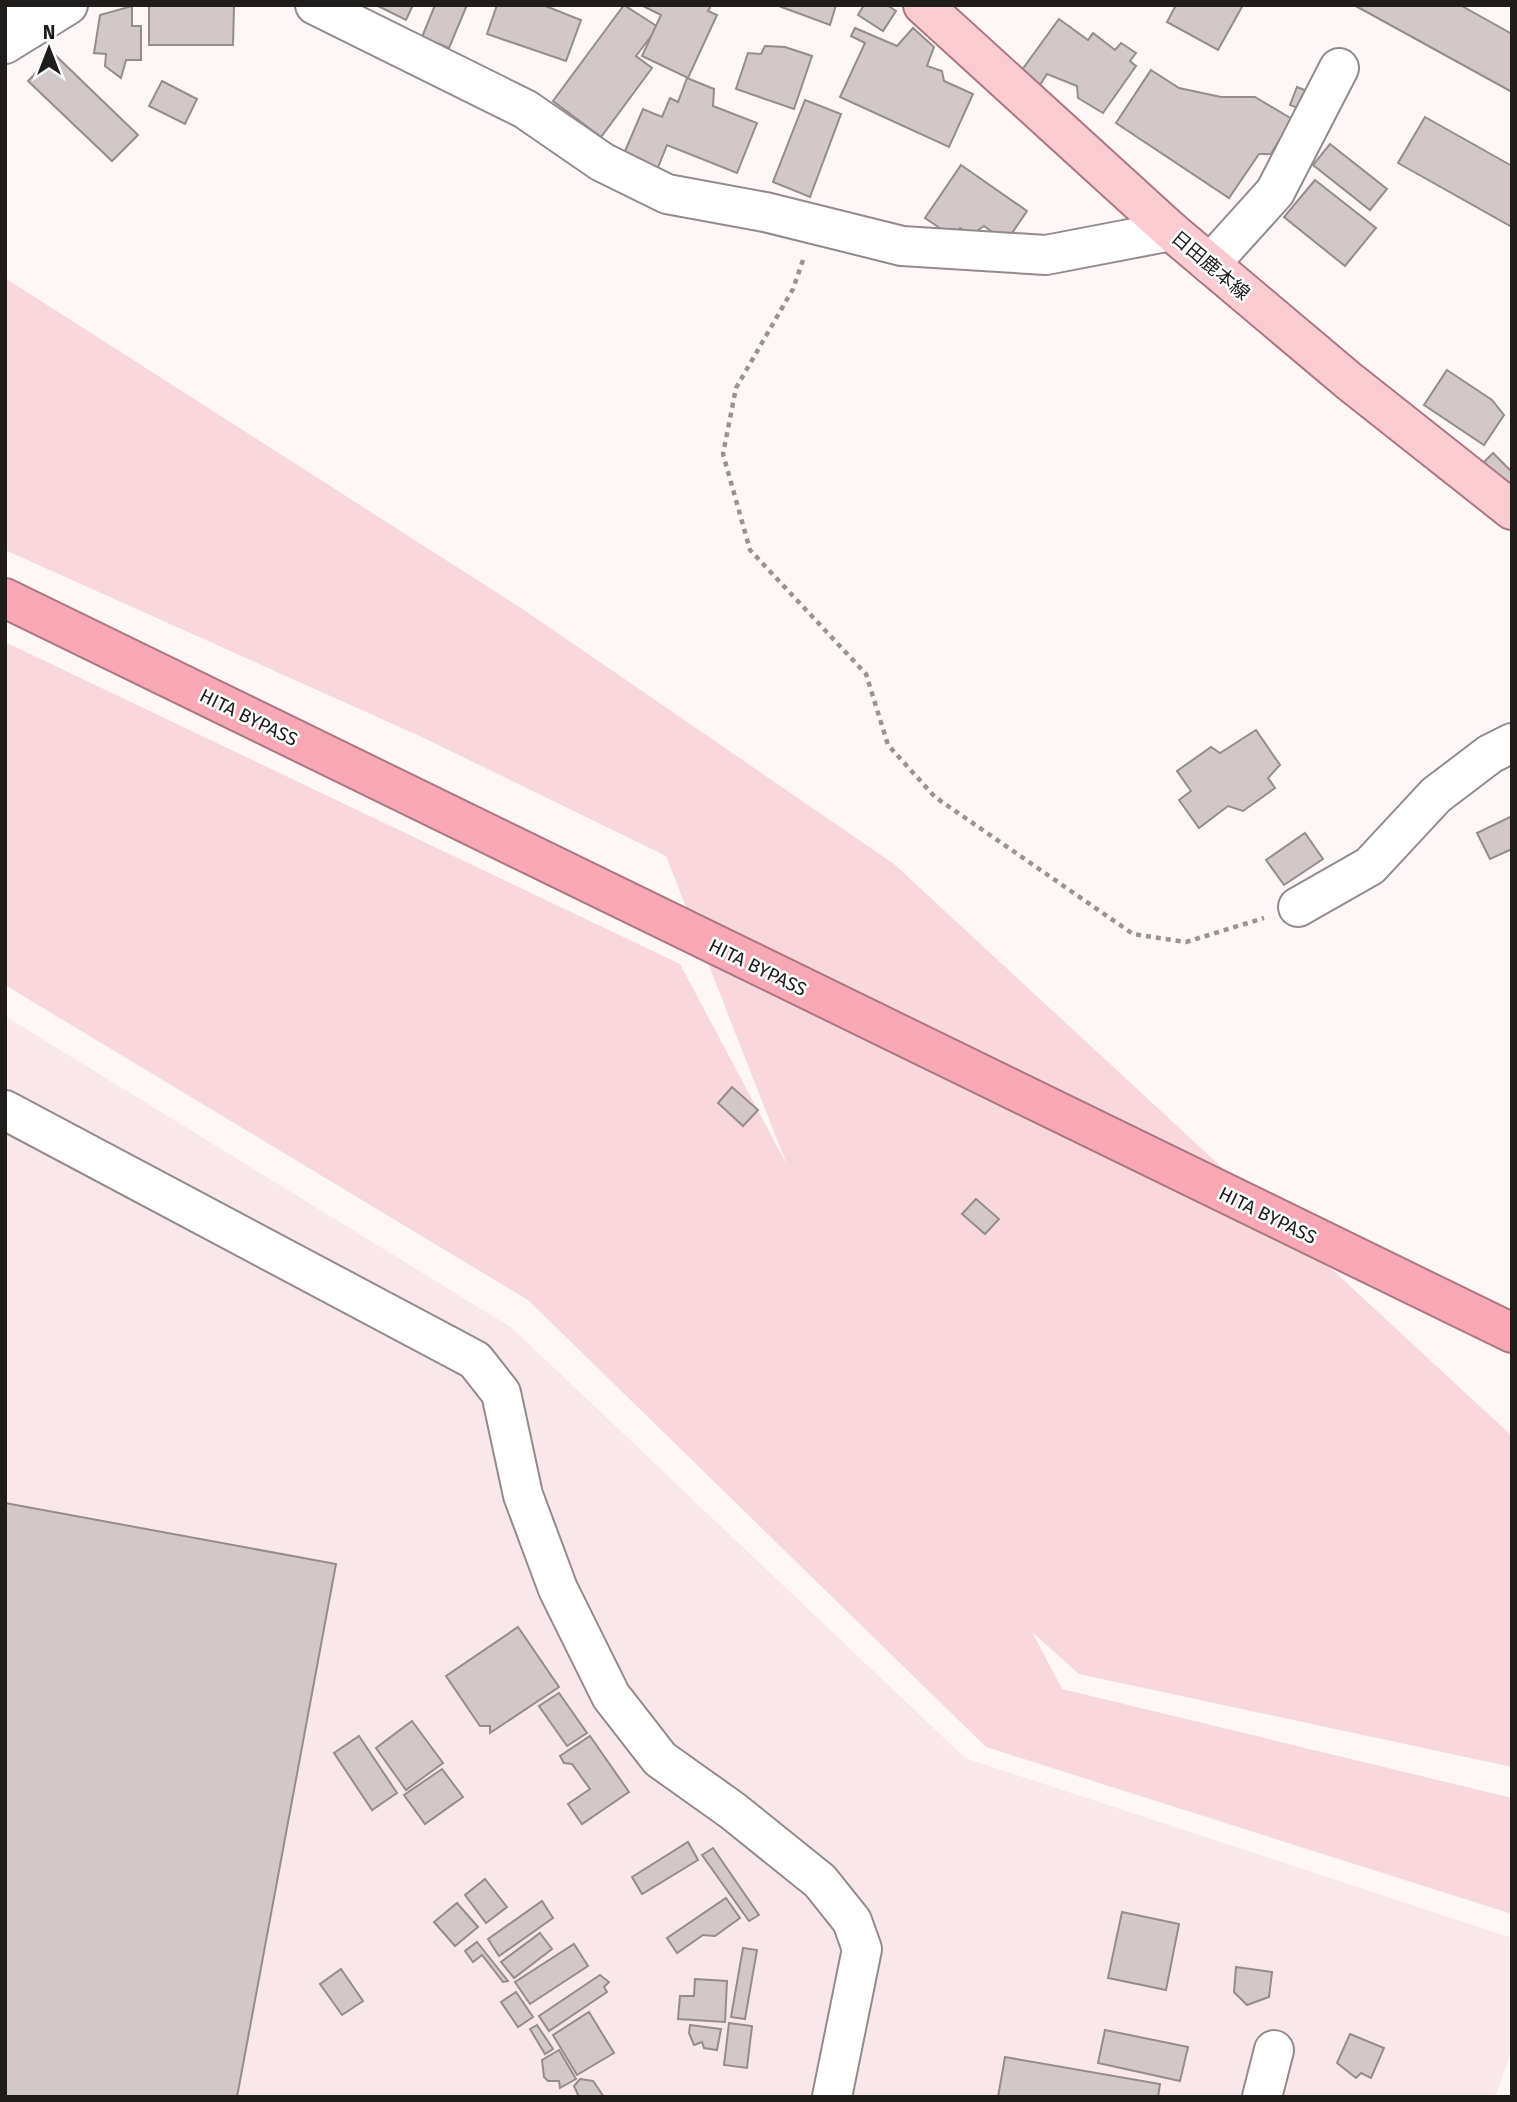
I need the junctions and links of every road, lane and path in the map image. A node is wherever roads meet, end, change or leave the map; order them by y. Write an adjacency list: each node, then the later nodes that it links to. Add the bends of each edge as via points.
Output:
1 (68, 5): 4 (street)
2 (315, 5): 6 (street, via 525,109 602,162 667,194)
3 (923, 5): 7 (main road, 日田鹿本線)
4 (13, 27)
5 (1339, 68): 8 (street, via 1275,191)
6 (814, 224): 7 (street, via 902,246 1046,255); 12 (path, via 793,289 736,388 723,454 750,550 866,674 888,745 935,797 1133,934 1186,942)
7 (1171, 231): 8 (main road, 日田鹿本線)
8 (1210, 264): 9 (main road, 日田鹿本線)
9 (1512, 510)
10 (5, 598): 14 (highway, HITA BYPASS)
11 (1512, 743): 12 (street, via 1436,794 1370,866)
12 (1298, 907)
13 (5, 1110): 16 (street, via 475,1360 501,1393 523,1495 558,1589 611,1696 660,1759 820,1881 852,1921 862,1950)
14 (1512, 1333)
15 (1274, 2050): 17 (street)
16 (832, 2097)
17 (1262, 2097)

